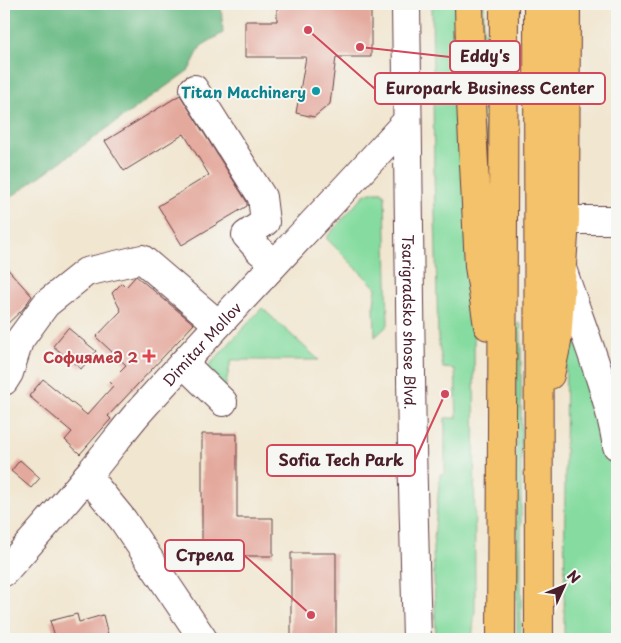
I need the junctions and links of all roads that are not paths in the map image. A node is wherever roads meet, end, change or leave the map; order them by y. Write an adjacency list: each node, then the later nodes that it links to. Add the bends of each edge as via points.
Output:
1 (406, 4): 7 (street, Tsarigradsko shose Blvd.)
2 (469, 4): 16 (highway, via 480,266)
3 (504, 4): 16 (highway)
4 (538, 4): 17 (highway)
5 (566, 4): 8 (highway)
6 (194, 89): 10 (street, via 262,197 265,222 246,235)
7 (407, 121): 10 (street, Dimitar Mollov); 23 (street, Tsarigradsko shose Blvd.)
8 (565, 220): 9 (street); 11 (highway)
9 (617, 220)
10 (275, 263): 12 (street, Dimitar Mollov)
11 (561, 265): 17 (highway, via 557,342); 18 (street, via 592,352)
12 (218, 324): 13 (street, Dimitar Mollov); 14 (street, via 142,259 86,272 46,304 19,341)
13 (183, 363): 15 (street); 19 (street, Dimitar Mollov)
14 (4, 381)
15 (223, 402)
16 (501, 414): 21 (highway)
17 (538, 433): 26 (highway)
18 (617, 446)
19 (87, 476): 20 (street, Dimitar Mollov); 22 (street, via 124,520)
20 (4, 572)
21 (501, 605): 24 (highway); 25 (highway)
22 (203, 639)
23 (417, 639)
24 (495, 639)
25 (501, 639)
26 (539, 639)

